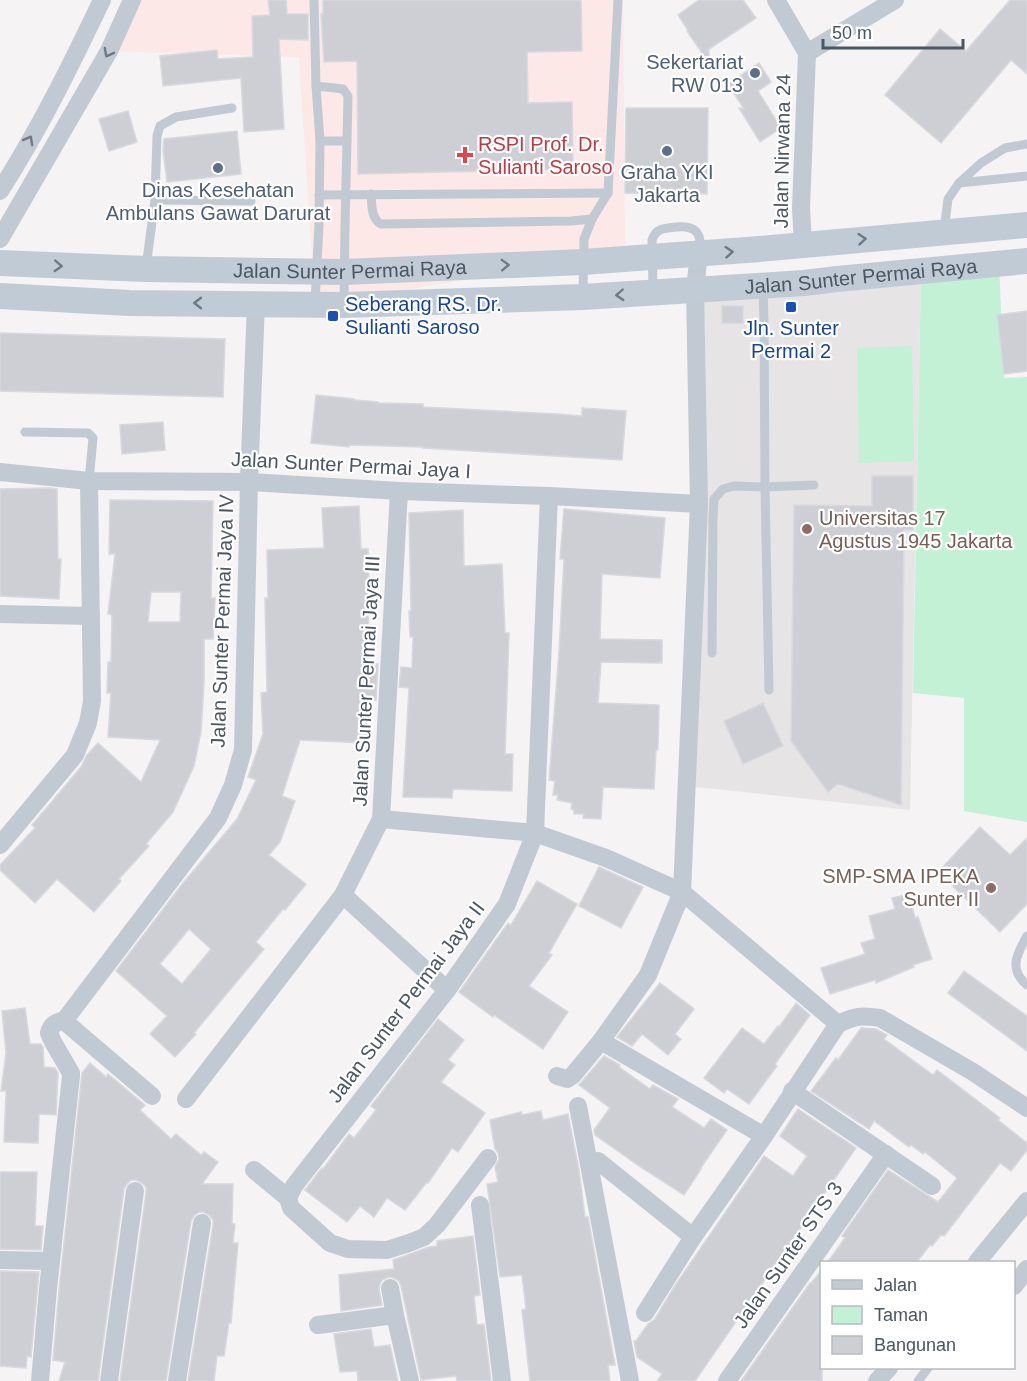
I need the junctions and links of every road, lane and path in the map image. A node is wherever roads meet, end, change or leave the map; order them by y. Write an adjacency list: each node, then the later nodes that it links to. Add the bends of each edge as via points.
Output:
1 (102, 0): 15 (street, one-way to 1)
2 (132, 0): 25 (street, one-way to 25, via 109,51)
3 (314, 0): 8 (lane)
4 (618, 0): 16 (lane)
5 (776, 0): 7 (street)
6 (895, 0): 7 (street, Jalan Nirwana 24)
7 (807, 53): 26 (street, Jalan Nirwana 24)
8 (316, 86): 10 (lane); 11 (lane, via 343,89 348,96)
9 (232, 108): 20 (lane, via 176,117 160,126)
10 (320, 141): 11 (lane); 19 (lane)
11 (347, 141): 17 (lane)
12 (1027, 144): 14 (lane, via 1005,148)
13 (1027, 176): 14 (lane)
14 (959, 183): 24 (lane, via 948,200)
15 (0, 190)
16 (608, 193): 18 (lane); 22 (lane)
17 (346, 194): 18 (lane); 19 (lane); 34 (lane)
18 (371, 194): 22 (lane, via 374,219 381,224)
19 (319, 195): 33 (lane)
20 (155, 200): 21 (lane); 32 (lane)
21 (252, 201)
22 (592, 219): 30 (lane, via 584,239)
23 (1027, 225): 24 (street, Jalan Sunter Permai Raya)
24 (944, 232): 26 (street, Jalan Sunter Permai Raya, one-way to 24)
25 (0, 239)
26 (803, 245): 27 (street, Jalan Sunter Permai Raya, one-way to 26)
27 (699, 254): 28 (street, Jalan Sunter Permai Raya); 36 (street)
28 (652, 257): 30 (street, Jalan Sunter Permai Raya); 37 (lane)
29 (1027, 261): 35 (street, Jalan Sunter Permai Raya)
30 (583, 262): 34 (street, Jalan Sunter Permai Raya, one-way to 30); 39 (lane)
31 (0, 263): 32 (street, Jalan Sunter Permai Raya, one-way to 32)
32 (146, 269): 33 (street, Jalan Sunter Permai Raya)
33 (317, 271): 34 (street, Jalan Sunter Permai Raya); 41 (lane)
34 (344, 272): 42 (lane)
35 (762, 285): 36 (street, Jalan Sunter Permai Raya); 48 (lane)
36 (695, 289): 37 (street, Jalan Sunter Permai Raya); 51 (street)
37 (653, 293): 39 (street, Jalan Sunter Permai Raya, one-way to 39)
38 (0, 296): 40 (street, Jalan Sunter Permai Raya, one-way to 38, via 129,303)
39 (583, 297): 42 (street, Jalan Sunter Permai Raya)
40 (256, 303): 41 (street, Jalan Sunter Permai Raya); 46 (street, Jalan Sunter Permai Jaya IV)
41 (315, 305): 42 (street, Jalan Sunter Permai Raya)
42 (344, 305)
43 (25, 432): 45 (lane, via 88,433 93,438)
44 (0, 472): 45 (street, Jalan Sunter Permai Jaya I)
45 (89, 481): 46 (street, Jalan Sunter Permai Jaya I); 53 (street)
46 (249, 482): 49 (street, Jalan Sunter Permai Jaya I); 64 (street, Jalan Sunter Permai Jaya IV, via 243,750 233,785 218,818)
47 (814, 485): 48 (lane)
48 (765, 486): 54 (lane, via 723,489 714,500); 55 (lane)
49 (399, 491): 50 (street, Jalan Sunter Permai Jaya I); 56 (street, Jalan Sunter Permai Jaya III)
50 (549, 496): 51 (street, Jalan Sunter Permai Jaya I); 57 (street, Jalan Sunter Permai Jaya II)
51 (699, 504): 59 (street)
52 (0, 614): 53 (street)
53 (91, 616): 58 (street, via 92,701 80,744)
54 (711, 653)
55 (769, 690)
56 (381, 819): 57 (street); 60 (street, Jalan Sunter Permai Jaya III)
57 (535, 833): 59 (street, via 606,858); 63 (street, Jalan Sunter Permai Jaya II, via 507,904)
58 (0, 845)
59 (682, 892): 65 (street); 66 (street, via 648,975)
60 (343, 895): 63 (street); 70 (street, Jalan Sunter Permai Jaya III)
61 (1027, 936): 62 (lane, via 1015,968)
62 (1027, 985)
63 (447, 990): 80 (street, Jalan Sunter Permai Jaya II)
64 (64, 1021): 69 (street); 86 (street, Jalan Sunter Permai Jaya IV, via 56,1022 49,1033 71,1072)
65 (838, 1024): 68 (street); 72 (street, via 864,1016 880,1018)
66 (601, 1041): 67 (street, via 573,1075); 73 (street)
67 (557, 1076)
68 (792, 1091): 73 (street); 74 (street)
69 (152, 1096)
70 (186, 1100)
71 (578, 1106): 101 (street)
72 (1027, 1108)
73 (764, 1136): 84 (street)
74 (886, 1154): 78 (street); 102 (street, Jalan Sunter STS 3)
75 (488, 1158): 80 (street, via 437,1225 424,1236 387,1250 348,1249 330,1243 291,1208)
76 (597, 1161): 84 (street)
77 (254, 1170): 80 (street)
78 (932, 1186)
79 (135, 1191): 97 (street)
80 (288, 1198)
81 (1027, 1201): 87 (street)
82 (480, 1205): 100 (street)
83 (202, 1223): 98 (street)
84 (693, 1237): 91 (street)
85 (0, 1260): 86 (street)
86 (51, 1261): 96 (street)
87 (979, 1261)
88 (1027, 1269): 89 (street)
89 (1015, 1285)
90 (390, 1288): 92 (street)
91 (645, 1313)
92 (395, 1315): 93 (street); 99 (street)
93 (318, 1325)
94 (888, 1369): 103 (street)
95 (927, 1369): 104 (lane)
96 (40, 1381)
97 (109, 1381)
98 (177, 1381)
99 (410, 1381)
100 (502, 1381)
101 (630, 1381)
102 (727, 1381)
103 (877, 1381)
104 (918, 1381)

